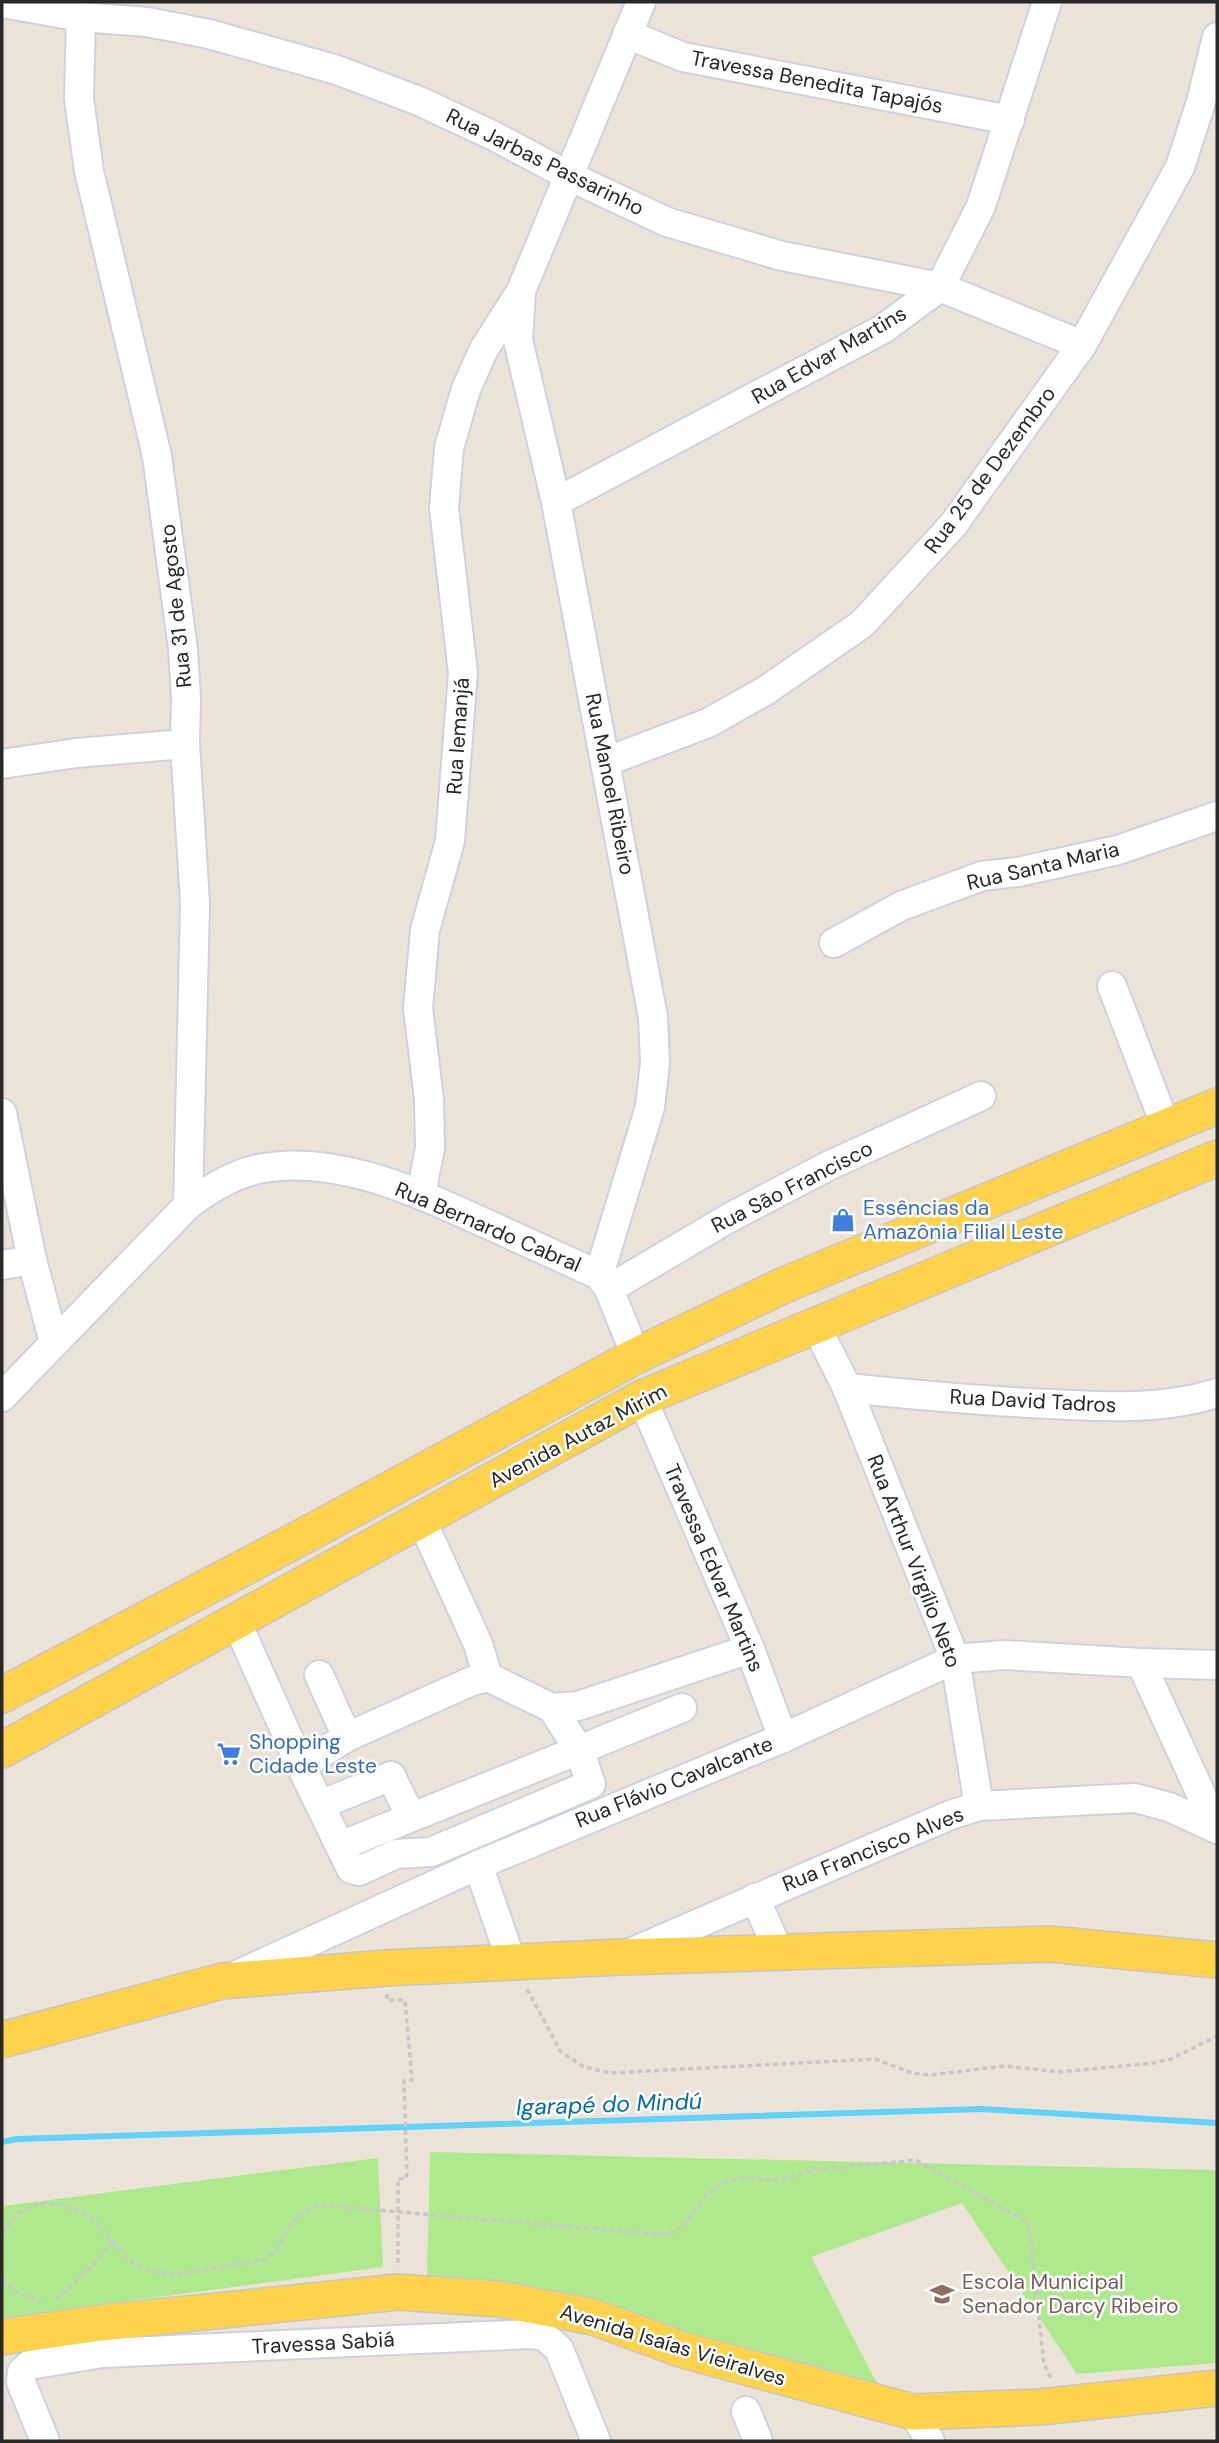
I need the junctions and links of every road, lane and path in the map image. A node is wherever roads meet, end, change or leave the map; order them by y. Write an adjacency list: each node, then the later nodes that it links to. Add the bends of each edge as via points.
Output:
1 (641, 2): 5 (street)
2 (1047, 2): 7 (street, Rua Edvar Martins)
3 (2, 3): 4 (street, Rua Jarbas Passarinho)
4 (82, 16): 8 (street, Rua Jarbas Passarinho, via 209,34 337,71 419,101); 13 (street, Rua 31 de Agosto, via 79,99 89,172 157,456 183,649)
5 (627, 34): 7 (street, Travessa Benedita Tapajós, via 683,57); 8 (street)
6 (1217, 37): 11 (street, Rua 25 de Dezembro, via 1202,102 1180,166)
7 (1010, 120): 9 (street, Rua Edvar Martins, via 981,206)
8 (569, 176): 9 (street, Rua Jarbas Passarinho, via 667,222 782,256); 10 (street)
9 (940, 287): 11 (street, Rua Jarbas Passarinho); 12 (street, Rua Edvar Martins, via 883,329)
10 (521, 291): 12 (street, Rua Manoel Ribeiro, via 518,340); 24 (street, Rua Iemanjá, via 484,349 466,389 449,448 444,508 463,673 450,841 425,930 418,1008 430,1136)
11 (1082, 345): 14 (street, Rua 25 de Dezembro, via 953,525 862,624 765,691 708,723)
12 (556, 502): 14 (street, Rua Manoel Ribeiro)
13 (185, 744): 15 (street); 25 (street, Rua 31 de Agosto, via 195,903)
14 (605, 762): 28 (street, Rua Manoel Ribeiro, via 653,1017 655,1063 650,1107)
15 (2, 764)
16 (1217, 817): 17 (street, Rua Santa Maria, via 1118,850 1018,873 982,876 901,906)
17 (834, 943)
18 (1112, 986): 22 (street)
19 (981, 1096): 28 (street, Rua São Francisco, via 828,1166)
20 (1217, 1106): 22 (main road, Avenida Autaz Mirim)
21 (2, 1118): 26 (street)
22 (1166, 1127): 31 (main road, Avenida Autaz Mirim, via 782,1286)
23 (1217, 1158): 29 (main road, Avenida Autaz Mirim)
24 (421, 1194): 25 (street, Rua Bernardo Cabral, via 368,1177 294,1166 258,1169 232,1178); 28 (street, Rua Bernardo Cabral)
25 (188, 1205): 30 (street, Rua Bernardo Cabral)
26 (32, 1260): 27 (street); 30 (street)
27 (2, 1265)
28 (604, 1282): 31 (street)
29 (816, 1326): 32 (street, Rua Arthur Virgílio Neto); 35 (main road, Avenida Autaz Mirim)
30 (54, 1342): 34 (street, Rua Bernardo Cabral)
31 (636, 1356): 44 (main road, Avenida Autaz Mirim)
32 (847, 1388): 33 (street, Rua David Tadros, via 1094,1406 1194,1401); 39 (street, Rua Arthur Virgílio Neto)
33 (1217, 1393)
34 (2, 1397)
35 (642, 1398): 36 (main road, Avenida Autaz Mirim); 38 (street, Travessa Edvar Martins)
36 (422, 1521): 37 (main road, Avenida Autaz Mirim); 43 (street, via 478,1644)
37 (236, 1621): 49 (main road, Avenida Autaz Mirim); 51 (street)
38 (750, 1649): 45 (street, via 578,1706); 48 (street, Travessa Edvar Martins)
39 (955, 1659): 40 (street, Rua Flávio Cavalcante, via 1005,1655); 48 (street, Rua Flávio Cavalcante); 53 (street, Rua Arthur Virgílio Neto)
40 (1142, 1663): 41 (street, Rua Flávio Cavalcante); 55 (street)
41 (1217, 1665)
42 (319, 1675): 47 (street)
43 (488, 1677): 45 (street); 47 (street)
44 (2, 1695)
45 (552, 1708): 50 (street)
46 (682, 1708): 50 (street)
47 (347, 1737): 51 (street)
48 (783, 1738): 57 (street, Rua Flávio Cavalcante)
49 (2, 1750)
50 (579, 1750): 54 (street); 56 (street, via 591,1784 430,1852 396,1854 359,1871 351,1869)
51 (301, 1766): 52 (street)
52 (320, 1805): 54 (street, via 391,1776); 56 (street)
53 (979, 1806): 55 (street, Rua Francisco Alves, via 1135,1798 1169,1807); 58 (street, Rua Francisco Alves)
54 (411, 1817): 56 (street)
55 (1217, 1829)
56 (340, 1846)
57 (478, 1864): 62 (street); 64 (street, Rua Flávio Cavalcante)
58 (755, 1898): 59 (street); 60 (street, Rua Francisco Alves)
59 (779, 1952): 60 (main road); 61 (main road, via 1050,1944)
60 (621, 1957): 62 (main road)
61 (1217, 1960)
62 (512, 1963): 63 (main road); 66 (path, via 561,2052 584,2067 610,2073 875,2059 930,2075 1005,2066 1060,2072 1171,2059)
63 (386, 1968): 64 (main road); 67 (path, via 387,2000 405,2000 412,2080 404,2081 407,2178 398,2179)
64 (222, 1981): 65 (main road)
65 (4, 2034)
66 (1217, 2036)
67 (399, 2211): 69 (path, via 319,2205 297,2217 276,2251 264,2260 174,2274 134,2264); 71 (path); 74 (path, via 666,2235 681,2228 706,2195 723,2182 778,2180 815,2170 916,2160 1029,2225 1045,2364)
68 (2, 2233): 69 (path, via 15,2217 42,2203 87,2214)
69 (112, 2241): 70 (path, via 60,2298 51,2302 15,2291)
70 (2, 2279)
71 (398, 2292): 73 (main road, Avenida Isaías Vieiralves); 77 (main road, Avenida Isaías Vieiralves, via 499,2299 593,2318 683,2350)
72 (2, 2337): 73 (main road, Avenida Isaías Vieiralves)
73 (101, 2338): 78 (street, Travessa Sabiá, via 29,2365 22,2372 21,2382); 79 (street, Travessa Sabiá, via 544,2336 559,2348)
74 (1053, 2382)
75 (1217, 2388): 77 (main road, Avenida Isaías Vieiralves, via 1040,2407)
76 (746, 2411): 80 (street)
77 (913, 2412): 81 (street)
78 (45, 2441)
79 (596, 2441)
80 (758, 2441)
81 (930, 2441)

